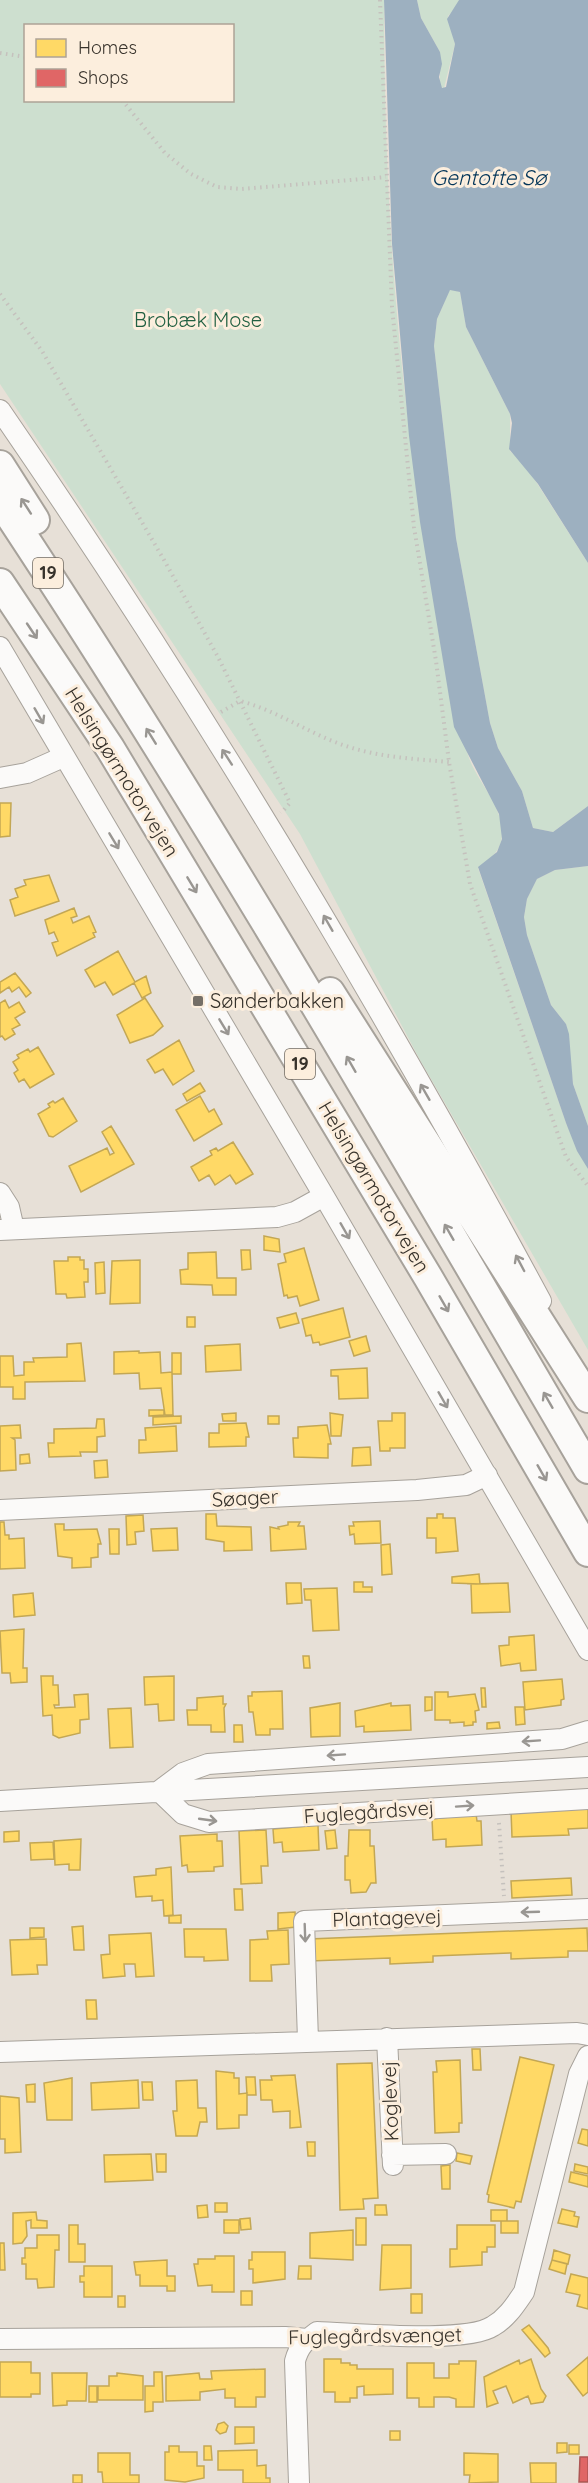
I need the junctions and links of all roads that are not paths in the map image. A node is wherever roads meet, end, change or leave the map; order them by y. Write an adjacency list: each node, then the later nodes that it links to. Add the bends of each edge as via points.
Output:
1 (0, 410): 13 (street, one-way to 1, via 472,1172 271,825)
2 (0, 465): 5 (highway, one-way to 2, via 103,627)
3 (0, 501): 5 (highway, Helsingørmotorvejen / 19)
4 (0, 583): 18 (highway, Helsingørmotorvejen / 19, one-way to 18, via 122,768)
5 (95, 645): 9 (highway, Helsingørmotorvejen / 19, one-way to 5)
6 (0, 647): 7 (street, one-way to 7)
7 (63, 757): 8 (street, via 27,773); 11 (street, one-way to 11)
8 (0, 778)
9 (285, 951): 14 (highway, via 315,968); 15 (highway, Helsingørmotorvejen / 19, one-way to 9)
10 (0, 1193): 12 (street, via 9,1207)
11 (324, 1196): 12 (street, via 277,1217); 16 (street, one-way to 16)
12 (7, 1230)
13 (588, 1388)
14 (588, 1398)
15 (588, 1469)
16 (487, 1474): 17 (street, Søager, via 466,1485 417,1490); 19 (street)
17 (0, 1510)
18 (588, 1552)
19 (588, 1650)
20 (588, 1731): 22 (street, one-way to 22, via 562,1739 208,1764 183,1773)
21 (588, 1767): 22 (street, Fuglegårdsvej)
22 (159, 1791): 23 (street, Fuglegårdsvej, one-way to 23, via 183,1814 210,1822); 24 (street, Fuglegårdsvej)
23 (588, 1798)
24 (0, 1801)
25 (588, 1909): 28 (street, Plantagevej, one-way to 28, via 304,1921)
26 (588, 2035): 27 (street)
27 (387, 2038): 28 (street); 31 (street, Koglevej, via 392,2160)
28 (308, 2040): 29 (street)
29 (0, 2052)
30 (588, 2056): 33 (street, Fuglegårdsvænget, via 579,2074 524,2292 509,2313 492,2327 466,2336 317,2332)
31 (446, 2154)
32 (0, 2339): 33 (street, Fuglegårdsvænget)
33 (307, 2339): 34 (street, via 298,2347 295,2361)
34 (299, 2483)

